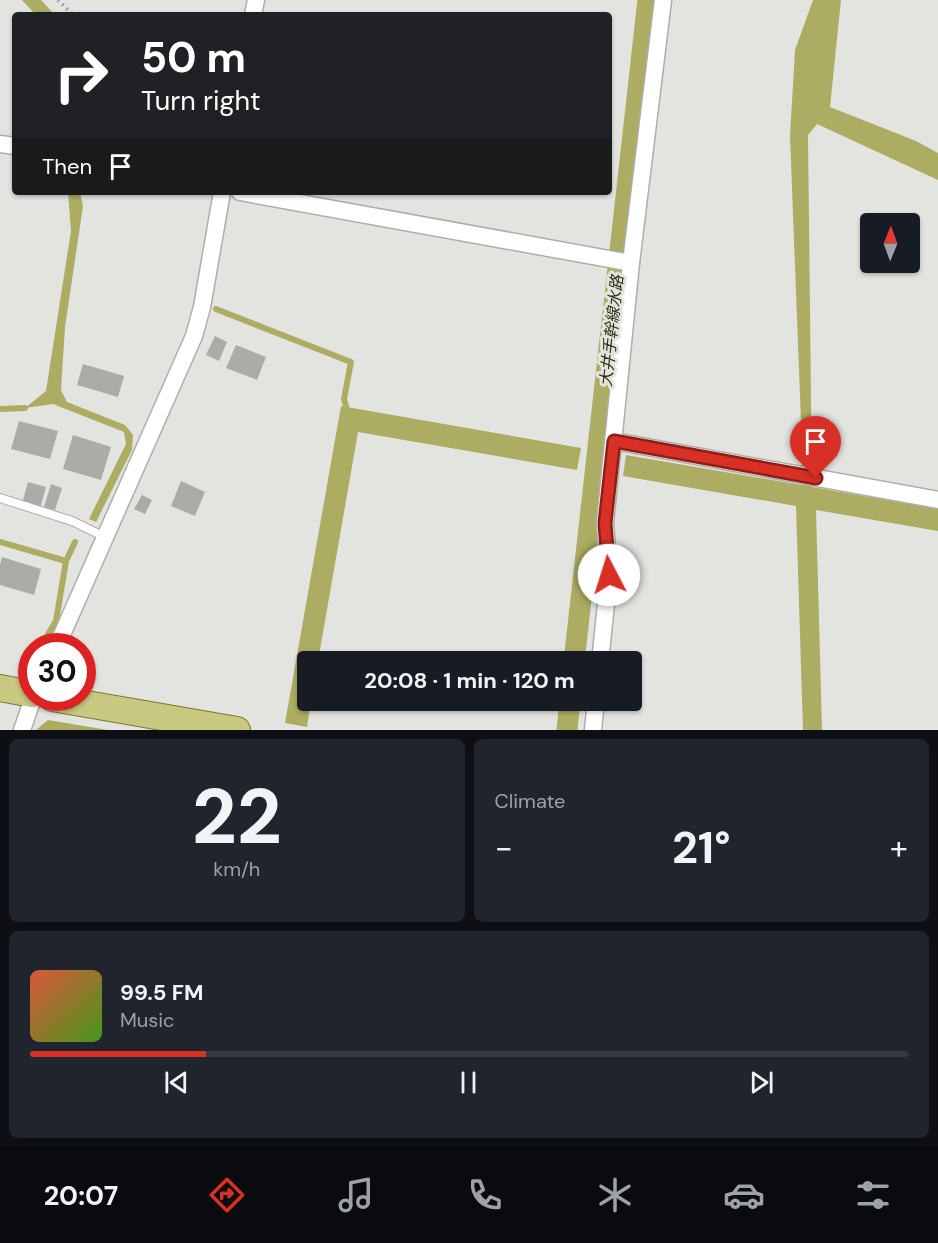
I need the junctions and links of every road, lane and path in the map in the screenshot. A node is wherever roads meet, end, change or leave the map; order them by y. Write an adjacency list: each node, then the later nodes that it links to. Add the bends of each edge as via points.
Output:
1 (58, 0): 3 (path)
2 (663, 0): 6 (street)
3 (70, 12)
4 (221, 195): 10 (street, via 194,336)
5 (257, 195): 6 (street)
6 (631, 263): 7 (street)
7 (614, 441): 9 (street); 12 (street, via 605,523 609,575)
8 (0, 498): 10 (lane, via 72,521)
9 (938, 500)
10 (105, 537): 11 (street)
11 (63, 633)
12 (601, 651)
13 (0, 688): 14 (main road)
14 (18, 692)
15 (96, 706): 19 (main road)
16 (28, 711): 18 (street)
17 (595, 711): 20 (street)
18 (22, 730)
19 (237, 730)
20 (593, 730)

